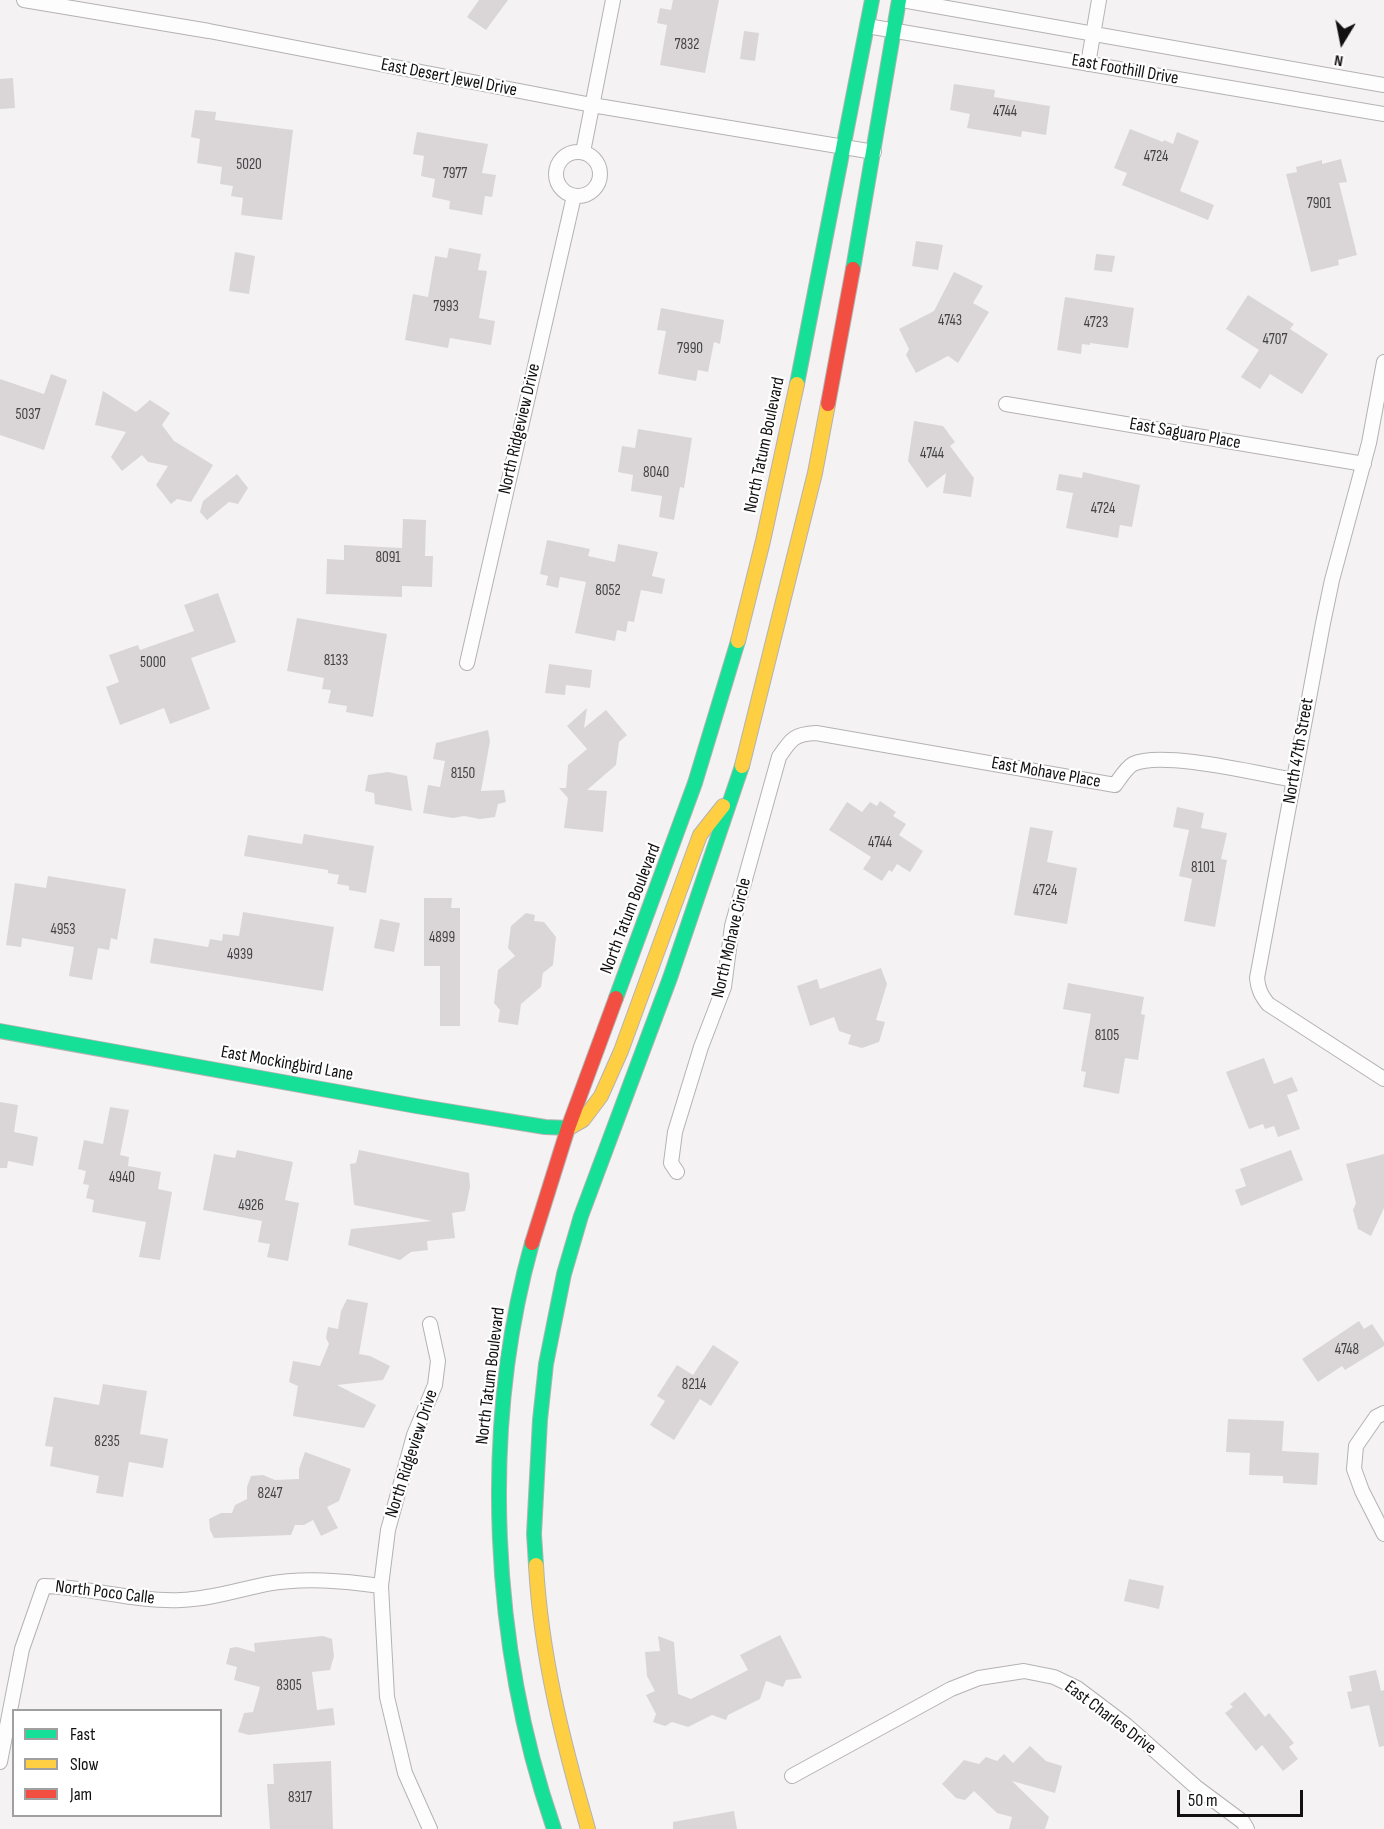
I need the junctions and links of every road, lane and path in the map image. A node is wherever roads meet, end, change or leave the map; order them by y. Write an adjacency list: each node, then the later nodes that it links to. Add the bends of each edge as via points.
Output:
1 (24, 0): 11 (street, East Desert Jewel Drive, via 209,31)
2 (613, 0): 11 (street)
3 (872, 0): 6 (main road, North Tatum Boulevard)
4 (901, 0): 7 (main road); 8 (street, East Foothill Drive)
5 (1099, 0): 8 (street)
6 (867, 26): 7 (street, East Foothill Drive); 13 (main road, North Tatum Boulevard)
7 (895, 30): 9 (street, East Foothill Drive); 15 (main road)
8 (1093, 34): 9 (street); 10 (street, East Foothill Drive)
9 (1088, 64): 12 (street, East Foothill Drive)
10 (1384, 85)
11 (592, 105): 13 (street, East Desert Jewel Drive); 14 (street)
12 (1384, 114)
13 (843, 147): 15 (street, East Desert Jewel Drive); 26 (main road, North Tatum Boulevard, via 757,573 718,713 675,843)
14 (583, 152): 16 (street, via 596,160 601,174 589,194); 16 (street, via 563,158 556,170 558,184)
15 (874, 152): 23 (main road, via 815,473)
16 (574, 196): 20 (street, North Ridgeview Drive)
17 (1384, 362): 19 (street, North 47th Street)
18 (1006, 404): 19 (street, East Saguaro Place)
19 (1364, 464): 22 (street, North 47th Street, via 1332,580)
20 (467, 663)
21 (790, 740): 22 (street, East Mohave Place, via 802,733 816,733 1115,784 1132,764 1157,758); 27 (street, North Mohave Circle, via 779,757 735,913 724,987 675,1132 671,1163)
22 (1294, 780): 25 (street, North 47th Street, via 1257,987 1268,1004)
23 (734, 793): 26 (main road, via 700,835 601,1096 583,1120); 36 (main road, via 581,1216 564,1275 546,1365 534,1534 537,1588 543,1645 564,1745)
24 (0, 1031): 26 (main road, East Mockingbird Lane, via 416,1106)
25 (1384, 1079)
26 (569, 1128): 35 (main road, North Tatum Boulevard, via 525,1269 515,1316 502,1405 497,1496 505,1622 534,1767)
27 (677, 1172)
28 (430, 1324): 31 (street, North Ridgeview Drive, via 438,1361 435,1385 414,1435 388,1530)
29 (1384, 1413): 30 (street, via 1376,1417 1356,1446 1354,1469)
30 (1384, 1534)
31 (381, 1586): 32 (street, North Poco Calle, via 296,1580 183,1600 144,1600 44,1586 22,1649); 34 (street, North Ridgeview Drive, via 387,1697 405,1773)
32 (0, 1762)
33 (792, 1776): 37 (street, East Charles Drive, via 951,1689 979,1678 1024,1671 1054,1677 1077,1688)
34 (430, 1829)
35 (554, 1829)
36 (588, 1829)
37 (1247, 1829)

